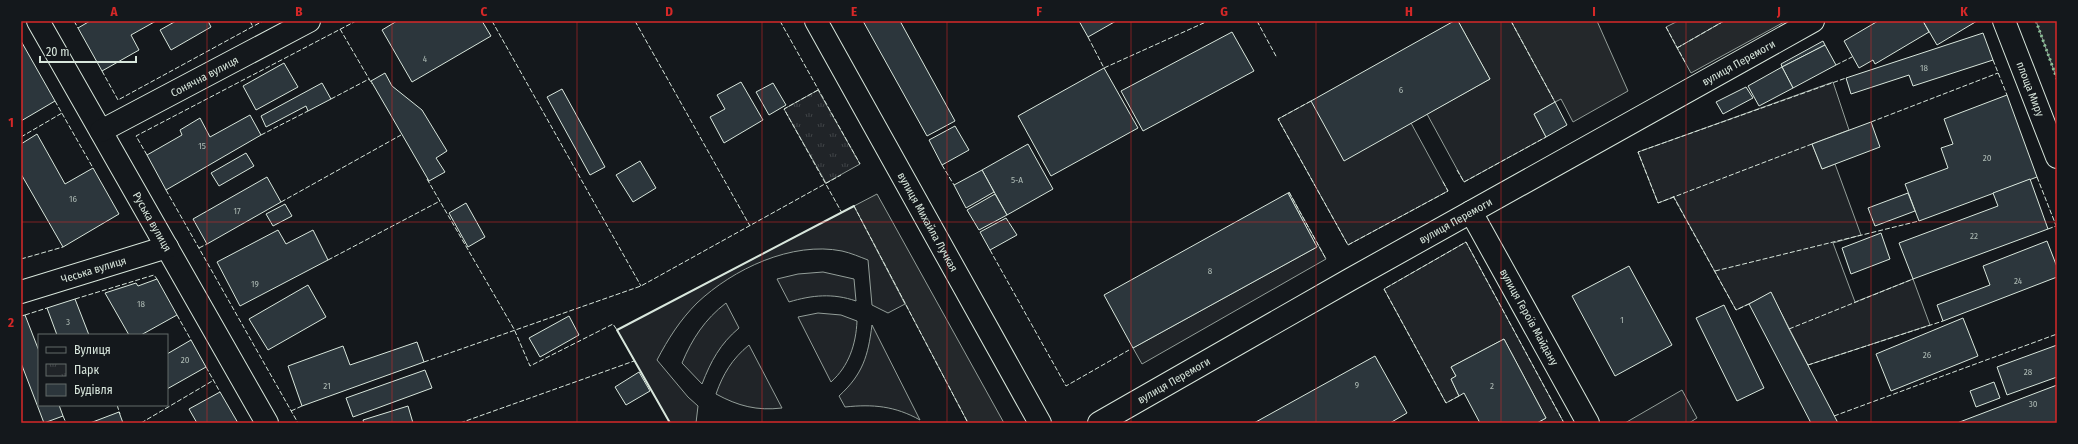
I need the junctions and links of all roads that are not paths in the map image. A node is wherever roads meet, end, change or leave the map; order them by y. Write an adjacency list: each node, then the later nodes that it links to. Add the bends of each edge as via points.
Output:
1 (38, 21): 6 (main road, Руська вулиця)
2 (309, 21): 6 (main road, Сонячна вулиця)
3 (816, 21): 12 (main road, вулиця Михайла Лучкая)
4 (1813, 21): 8 (main road, вулиця Перемоги)
5 (2004, 21): 7 (main road, площа Миру)
6 (101, 131): 9 (main road, Руська вулиця)
7 (2057, 157)
8 (1471, 212): 13 (main road, вулиця Перемоги); 14 (main road, вулиця Героїв Майдану)
9 (167, 247): 10 (main road, Чеська вулиця); 11 (main road, Руська вулиця)
10 (21, 292)
11 (267, 423)
12 (1040, 423)
13 (1099, 423)
14 (1588, 423)

